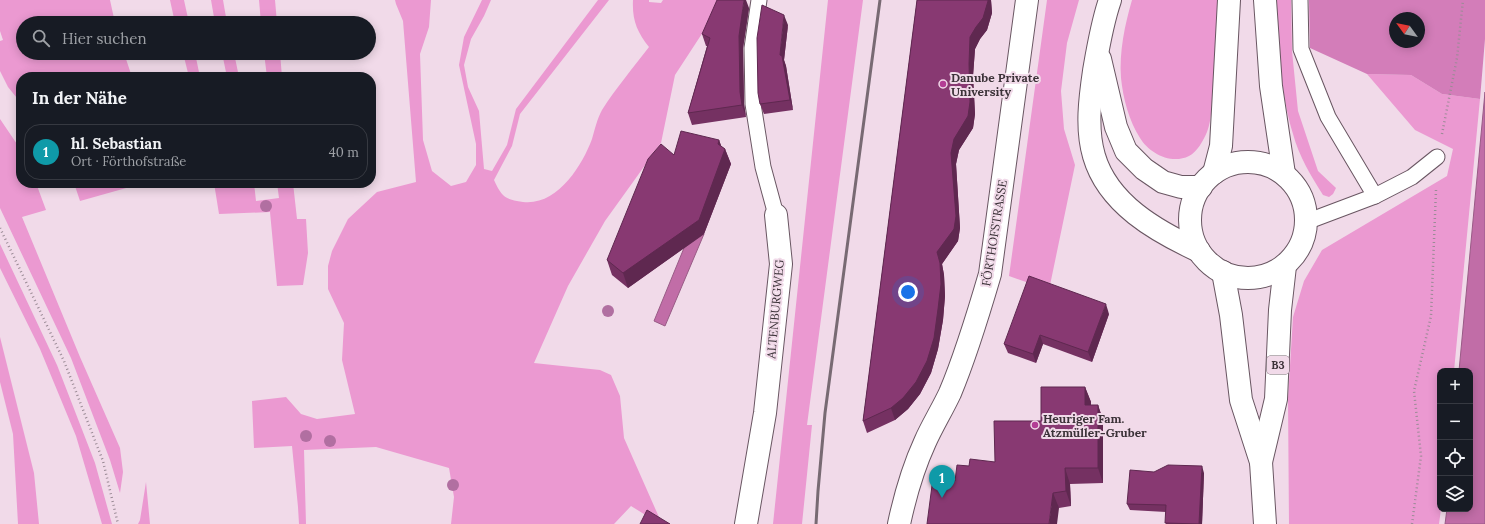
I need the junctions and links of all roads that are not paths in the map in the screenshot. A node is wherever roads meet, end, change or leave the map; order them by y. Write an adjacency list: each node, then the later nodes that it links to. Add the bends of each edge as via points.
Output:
1 (759, 0): 12 (lane, ALTENBURGWEG, via 752,48 753,104 763,167)
2 (1028, 0): 19 (street, FÖRTHOFSTRASSE, via 990,274 964,357 912,475)
3 (1110, 0): 7 (street)
4 (1229, 0): 10 (street, via 1220,146)
5 (1265, 0): 9 (street, via 1270,86)
6 (1300, 0): 11 (lane, via 1301,49 1328,117)
7 (1098, 50): 10 (street, via 1116,127 1126,151 1144,169 1163,182 1181,187); 14 (street, via 1090,96 1090,130 1094,156 1106,182 1123,204 1144,220 1174,240)
8 (1437, 157): 11 (lane, via 1412,177)
9 (1284, 174): 10 (street, via 1267,165 1249,162 1231,165); 13 (street, via 1296,187 1304,204)
10 (1208, 180): 14 (street, via 1194,199 1191,212 1193,239)
11 (1375, 196): 13 (lane)
12 (776, 216): 18 (street, ALTENBURGWEG, via 781,264 765,413)
13 (1306, 222): 15 (street, via 1304,238 1296,254)
14 (1199, 251): 16 (street)
15 (1284, 266): 16 (street, via 1270,274 1254,278 1238,277); 17 (street, B3, via 1276,399)
16 (1223, 272): 17 (street, B3, via 1241,400)
17 (1261, 462): 20 (street, B3)
18 (746, 524)
19 (899, 524)
20 (1265, 524)

